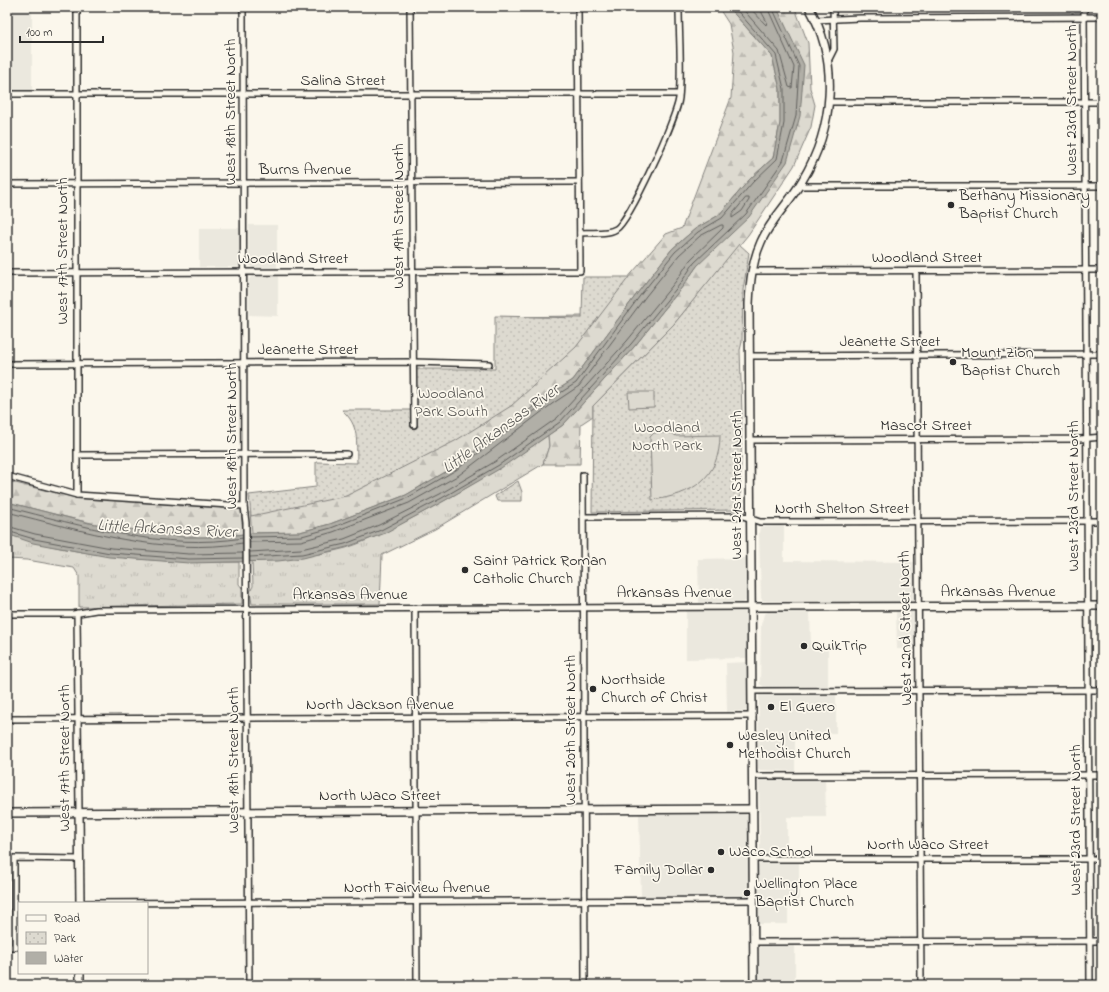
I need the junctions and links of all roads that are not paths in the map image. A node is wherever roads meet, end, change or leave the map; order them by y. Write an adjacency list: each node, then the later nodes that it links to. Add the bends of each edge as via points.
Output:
1 (77, 7): 19 (street, West 17th Street North)
2 (243, 7): 15 (street, West 18th Street North)
3 (410, 7): 16 (street, West 19th Street North)
4 (578, 7): 17 (street)
5 (679, 7): 18 (street)
6 (809, 7): 12 (street, West 21st Street North)
7 (833, 7): 11 (street)
8 (1084, 7): 9 (street, West 23rd Street North)
9 (1084, 17): 10 (street); 11 (street); 21 (street, West 23rd Street North)
10 (1102, 17)
11 (834, 19): 12 (street); 13 (street, via 834,49)
12 (815, 20): 13 (street, West 21st Street North)
13 (828, 61): 20 (street, West 21st Street North)
14 (7, 94): 19 (street, Salina Street)
15 (244, 94): 16 (street, Salina Street); 19 (street, Salina Street); 25 (street, West 18th Street North)
16 (411, 94): 17 (street, Salina Street); 23 (street, West 19th Street North)
17 (579, 94): 18 (street, Salina Street); 24 (street)
18 (679, 94): 31 (street, via 678,105 650,173 620,225 609,232)
19 (77, 95): 27 (street, West 17th Street North)
20 (829, 102): 21 (street); 28 (street, West 21st Street North, via 824,134)
21 (1084, 102): 22 (street); 29 (street, West 23rd Street North)
22 (1102, 102)
23 (412, 182): 24 (street, Burns Avenue); 25 (street, Burns Avenue); 37 (street, West 19th Street North)
24 (579, 182): 31 (street)
25 (244, 183): 27 (street, Burns Avenue); 36 (street, West 18th Street North)
26 (7, 184): 27 (street, Burns Avenue)
27 (78, 184): 39 (street, West 17th Street North)
28 (799, 186): 29 (street); 34 (street, West 21st Street North, via 762,240)
29 (1085, 186): 30 (street); 32 (street, West 23rd Street North)
30 (1102, 186)
31 (580, 233): 37 (street, Woodland Street, via 580,271)
32 (1085, 270): 33 (street, Woodland Street); 35 (street, Woodland Street); 40 (street, West 23rd Street North)
33 (1102, 270)
34 (752, 271): 35 (street, Woodland Street); 43 (street, West 21st Street North, via 749,304)
35 (916, 271): 42 (street, West 22nd Street North)
36 (244, 272): 37 (street, Woodland Street); 39 (street, Woodland Street); 45 (street, West 18th Street North)
37 (412, 272): 44 (street, West 19th Street North)
38 (7, 273): 39 (street, Woodland Street)
39 (77, 273): 47 (street, West 17th Street North)
40 (1086, 354): 41 (street, Jeanette Street); 42 (street, Jeanette Street); 51 (street, West 23rd Street North)
41 (1102, 354)
42 (916, 355): 43 (street, Jeanette Street); 52 (street, West 22nd Street North)
43 (750, 356): 53 (street, West 21st Street North)
44 (413, 362): 45 (street, Jeanette Street); 48 (street, Jeanette Street); 49 (street, West 19th Street North)
45 (245, 363): 47 (street, Jeanette Street); 56 (street, West 18th Street North)
46 (7, 364): 47 (street, Jeanette Street)
47 (78, 364): 55 (street, West 17th Street North)
48 (489, 364)
49 (414, 425)
50 (1102, 437): 51 (street, Mascot Street)
51 (1086, 438): 52 (street, Mascot Street); 63 (street, West 23rd Street North)
52 (917, 439): 53 (street, Mascot Street); 65 (street, West 22nd Street North)
53 (750, 440): 62 (street, West 21st Street North)
54 (347, 454): 56 (street)
55 (78, 455): 56 (street); 59 (street, West 17th Street North)
56 (245, 455): 60 (street, West 18th Street North)
57 (583, 475): 61 (street, West 20th Street North)
58 (7, 476): 59 (street)
59 (77, 495): 60 (street)
60 (244, 506): 72 (street, West 18th Street North)
61 (583, 517): 62 (street, North Shelton Street, via 744,516); 71 (street, West 20th Street North)
62 (751, 519): 65 (street, North Shelton Street, via 769,522); 68 (street, West 21st Street North)
63 (1087, 521): 64 (street, North Shelton Street); 65 (street, North Shelton Street); 66 (street, West 23rd Street North)
64 (1102, 521)
65 (918, 522): 69 (street, West 22nd Street North)
66 (1087, 606): 67 (street, Arkansas Avenue); 69 (street, Arkansas Avenue); 75 (street, West 23rd Street North)
67 (1102, 606)
68 (752, 607): 69 (street, Arkansas Avenue); 71 (street, Arkansas Avenue); 77 (street, West 21st Street North)
69 (919, 607): 78 (street, West 22nd Street North)
70 (415, 608): 71 (street, Arkansas Avenue); 72 (street, Arkansas Avenue); 80 (street)
71 (584, 608): 81 (street, West 20th Street North)
72 (246, 609): 73 (street, Arkansas Avenue, via 96,610); 83 (street, West 18th Street North)
73 (77, 613): 74 (street, Arkansas Avenue); 82 (street, West 17th Street North)
74 (7, 614)
75 (1088, 690): 76 (street); 78 (street); 86 (street, West 23rd Street North)
76 (1102, 690)
77 (752, 691): 78 (street); 79 (street, West 21st Street North)
78 (920, 691): 85 (street, West 22nd Street North)
79 (752, 716): 81 (street, North Jackson Avenue); 88 (street, West 21st Street North)
80 (416, 717): 81 (street, North Jackson Avenue); 83 (street, North Jackson Avenue); 90 (street)
81 (584, 717): 91 (street, West 20th Street North)
82 (78, 718): 83 (street, North Jackson Avenue); 84 (street, North Jackson Avenue); 94 (street, West 17th Street North)
83 (247, 718): 92 (street, West 18th Street North)
84 (7, 719)
85 (920, 775): 86 (street); 88 (street); 97 (street, West 22nd Street North)
86 (1089, 775): 87 (street); 98 (street, West 23rd Street North)
87 (1102, 775)
88 (753, 776): 89 (street, West 21st Street North)
89 (753, 809): 91 (street, North Waco Street); 96 (street, West 21st Street North)
90 (416, 810): 91 (street, North Waco Street); 92 (street, North Waco Street); 102 (street)
91 (584, 810): 100 (street, West 20th Street North)
92 (248, 811): 94 (street, North Waco Street); 104 (street, West 18th Street North)
93 (7, 813): 94 (street, North Waco Street)
94 (79, 813): 95 (street, West 17th Street North)
95 (79, 859): 103 (street, West 17th Street North); 111 (street, via 14,858)
96 (754, 859): 97 (street, North Waco Street); 101 (street, West 21st Street North)
97 (921, 859): 98 (street, North Waco Street); 108 (street, West 22nd Street North)
98 (1089, 859): 99 (street, North Waco Street); 106 (street, West 23rd Street North)
99 (1102, 859)
100 (585, 900): 101 (street, North Fairview Avenue); 102 (street, North Fairview Avenue); 116 (street, West 20th Street North)
101 (754, 900): 109 (street, West 21st Street North)
102 (417, 901): 104 (street, North Fairview Avenue); 115 (street)
103 (80, 902)
104 (248, 902): 105 (street, North Fairview Avenue); 114 (street, West 18th Street North)
105 (148, 903)
106 (1090, 940): 107 (street); 108 (street); 119 (street, West 23rd Street North)
107 (1102, 940)
108 (922, 941): 109 (street); 118 (street, West 22nd Street North)
109 (754, 942): 117 (street, West 21st Street North)
110 (7, 947): 111 (street)
111 (17, 947)
112 (80, 974): 113 (street)
113 (80, 985)
114 (249, 985)
115 (417, 985)
116 (585, 985)
117 (754, 985)
118 (921, 985)
119 (1090, 985)

